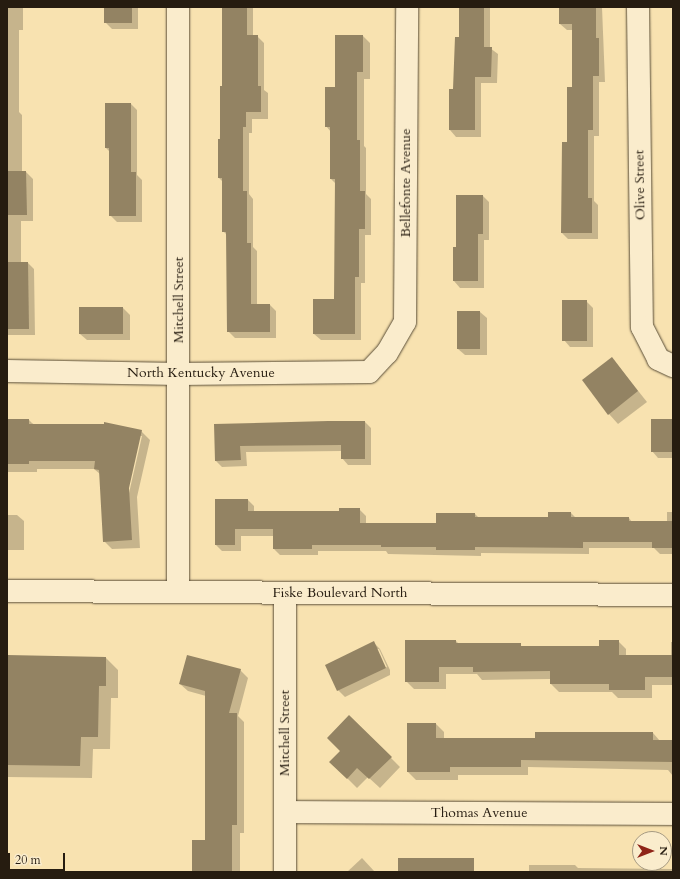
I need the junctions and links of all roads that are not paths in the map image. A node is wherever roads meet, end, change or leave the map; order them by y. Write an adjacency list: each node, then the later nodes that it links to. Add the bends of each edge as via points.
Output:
1 (178, 7): 7 (street, Mitchell Street)
2 (407, 7): 4 (street, Bellefonte Avenue, via 405,322)
3 (638, 7): 5 (street, Olive Street, via 642,327)
4 (387, 353): 7 (street, North Kentucky Avenue, via 369,372)
5 (665, 363)
6 (7, 371): 7 (street, North Kentucky Avenue)
7 (179, 374): 9 (street, Mitchell Street)
8 (7, 591): 9 (street, Fiske Boulevard North)
9 (178, 592): 10 (street, Fiske Boulevard North)
10 (285, 593): 11 (street, Fiske Boulevard North); 12 (street, Mitchell Street)
11 (673, 594)
12 (285, 812): 13 (street, Thomas Avenue); 14 (street, Mitchell Street)
13 (673, 814)
14 (284, 872)

